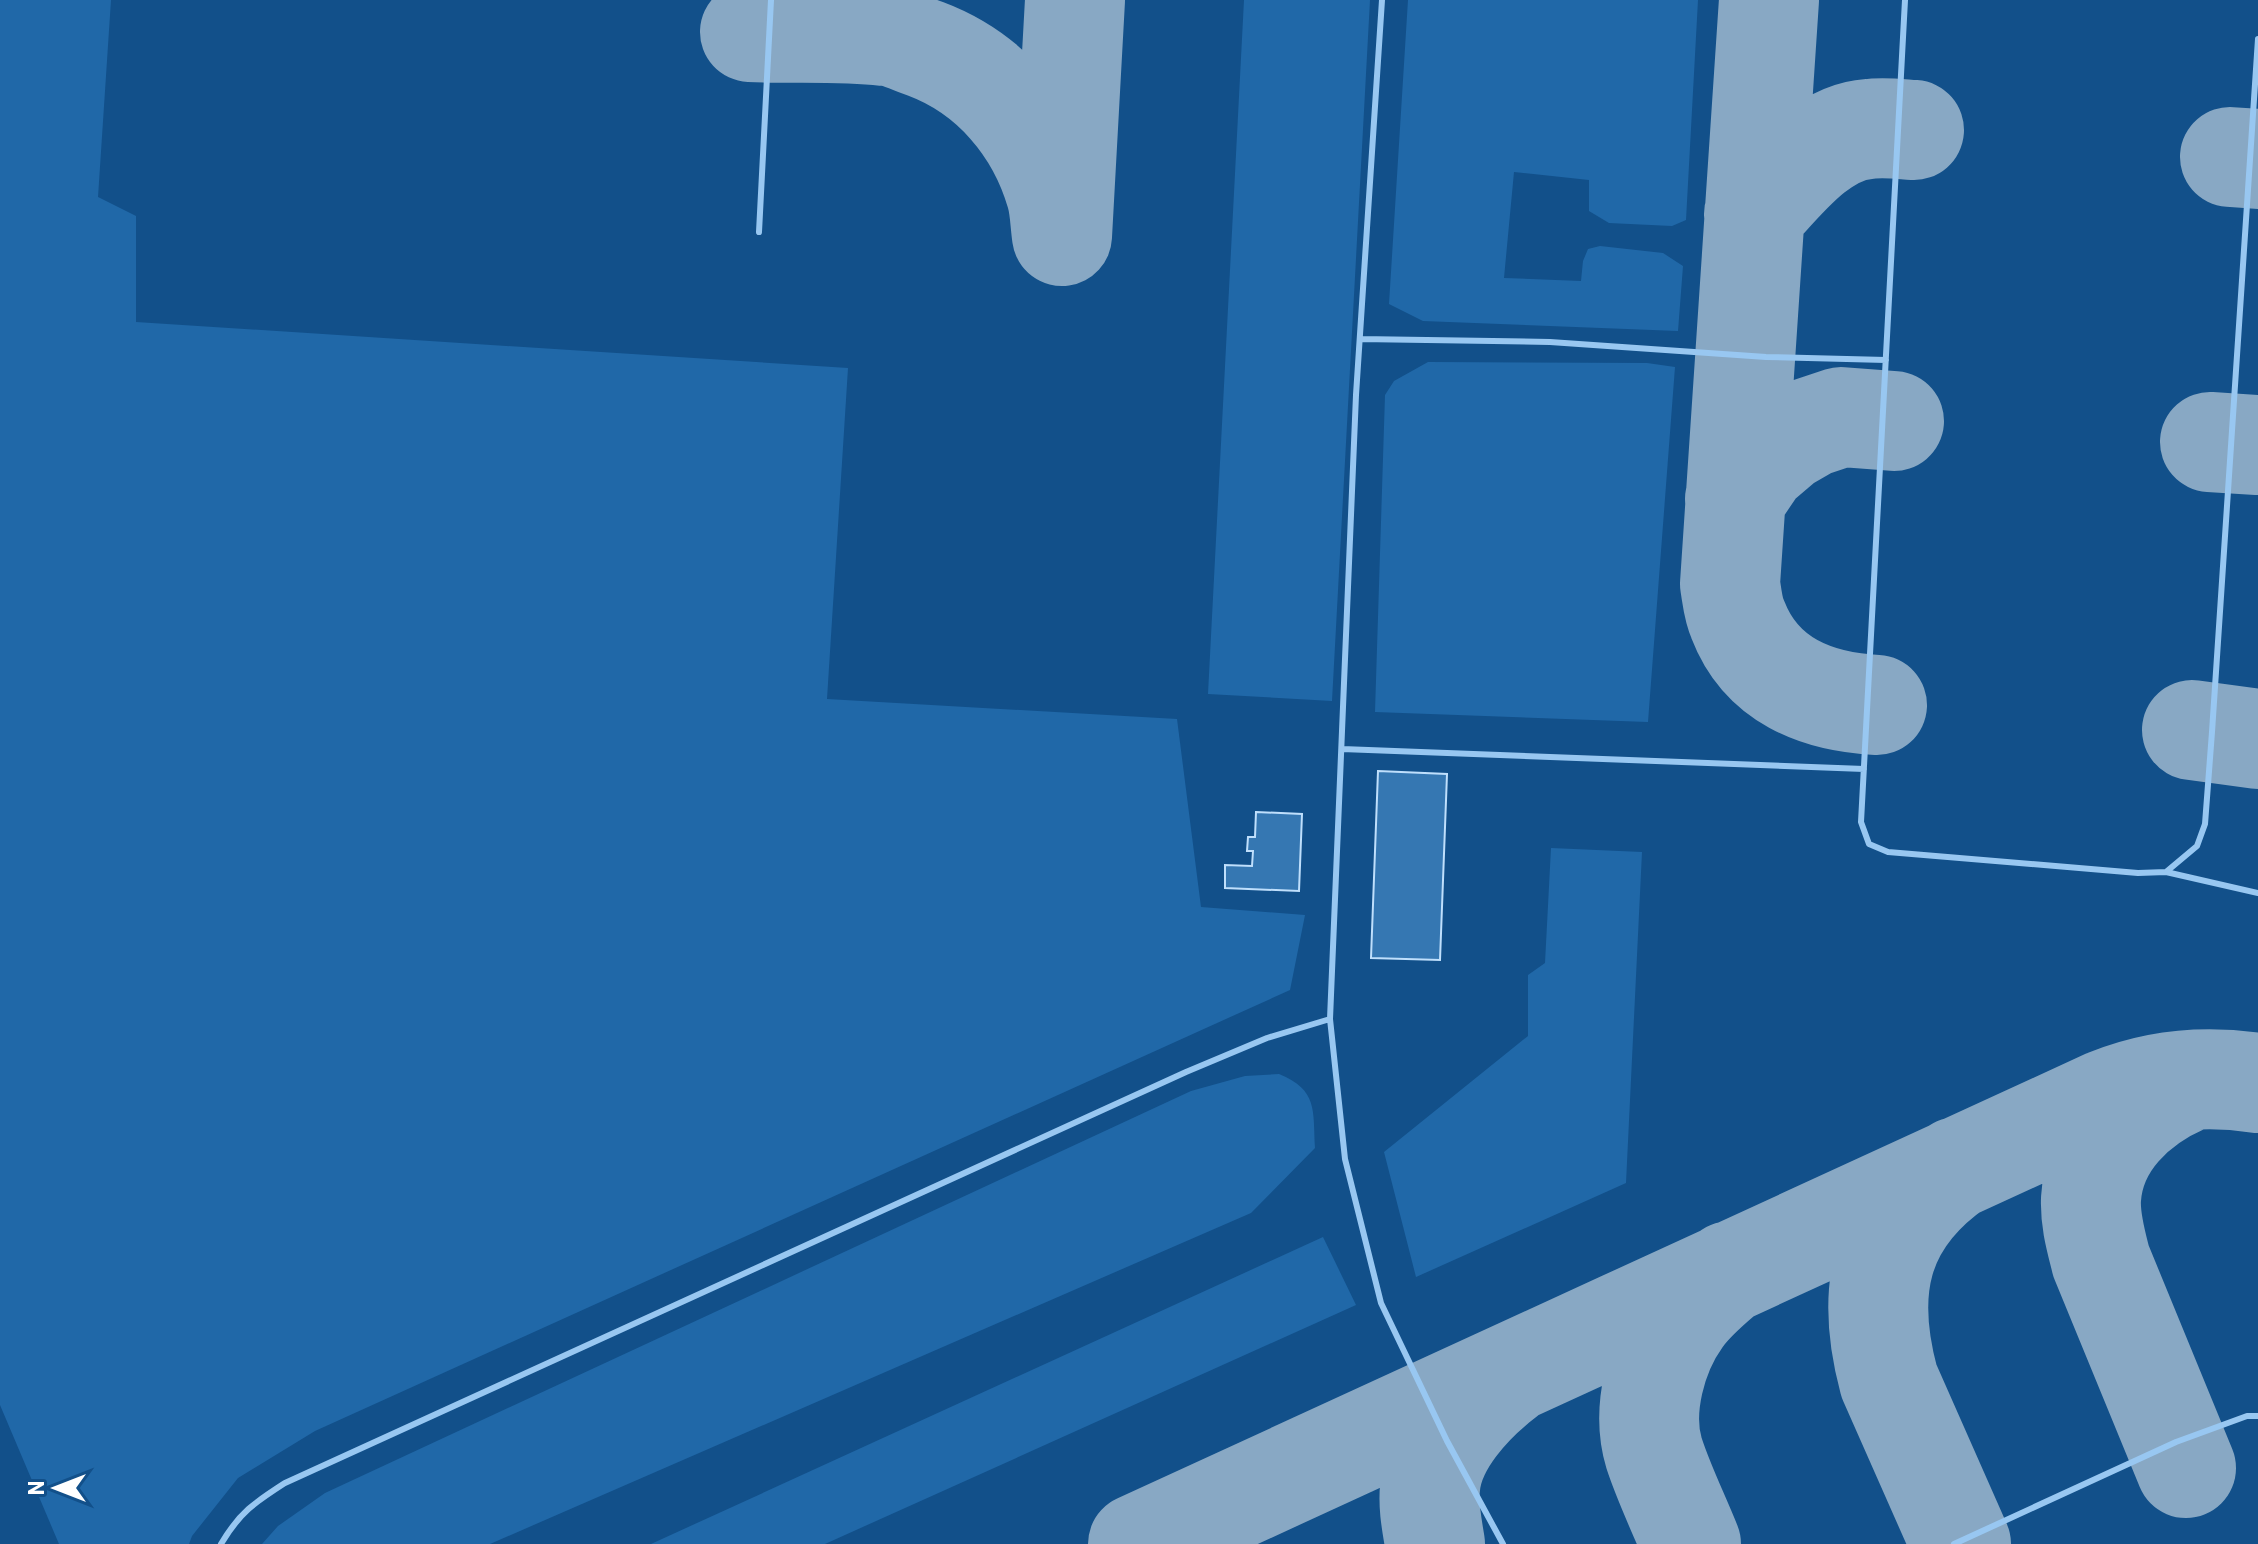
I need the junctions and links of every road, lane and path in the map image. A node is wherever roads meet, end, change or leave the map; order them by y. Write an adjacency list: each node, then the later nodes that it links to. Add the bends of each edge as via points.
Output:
1 (771, 0): 5 (lane)
2 (1382, 0): 6 (lane)
3 (1905, 0): 7 (lane)
4 (2258, 39): 10 (lane, via 2205,824 2197,846)
5 (759, 232)
6 (1360, 339): 7 (lane, via 1550,342); 8 (lane)
7 (1886, 360): 9 (lane)
8 (1342, 749): 9 (lane); 12 (lane)
9 (1864, 769): 10 (lane, via 1861,822 1869,844 1888,852)
10 (2166, 872): 11 (lane)
11 (2258, 893)
12 (1330, 1019): 14 (lane, via 1186,1072 285,1483 235,1520); 15 (lane, via 1345,1159 1381,1303)
13 (2258, 1416): 16 (lane, via 2176,1442)
14 (221, 1544)
15 (1503, 1544)
16 (1954, 1544)

